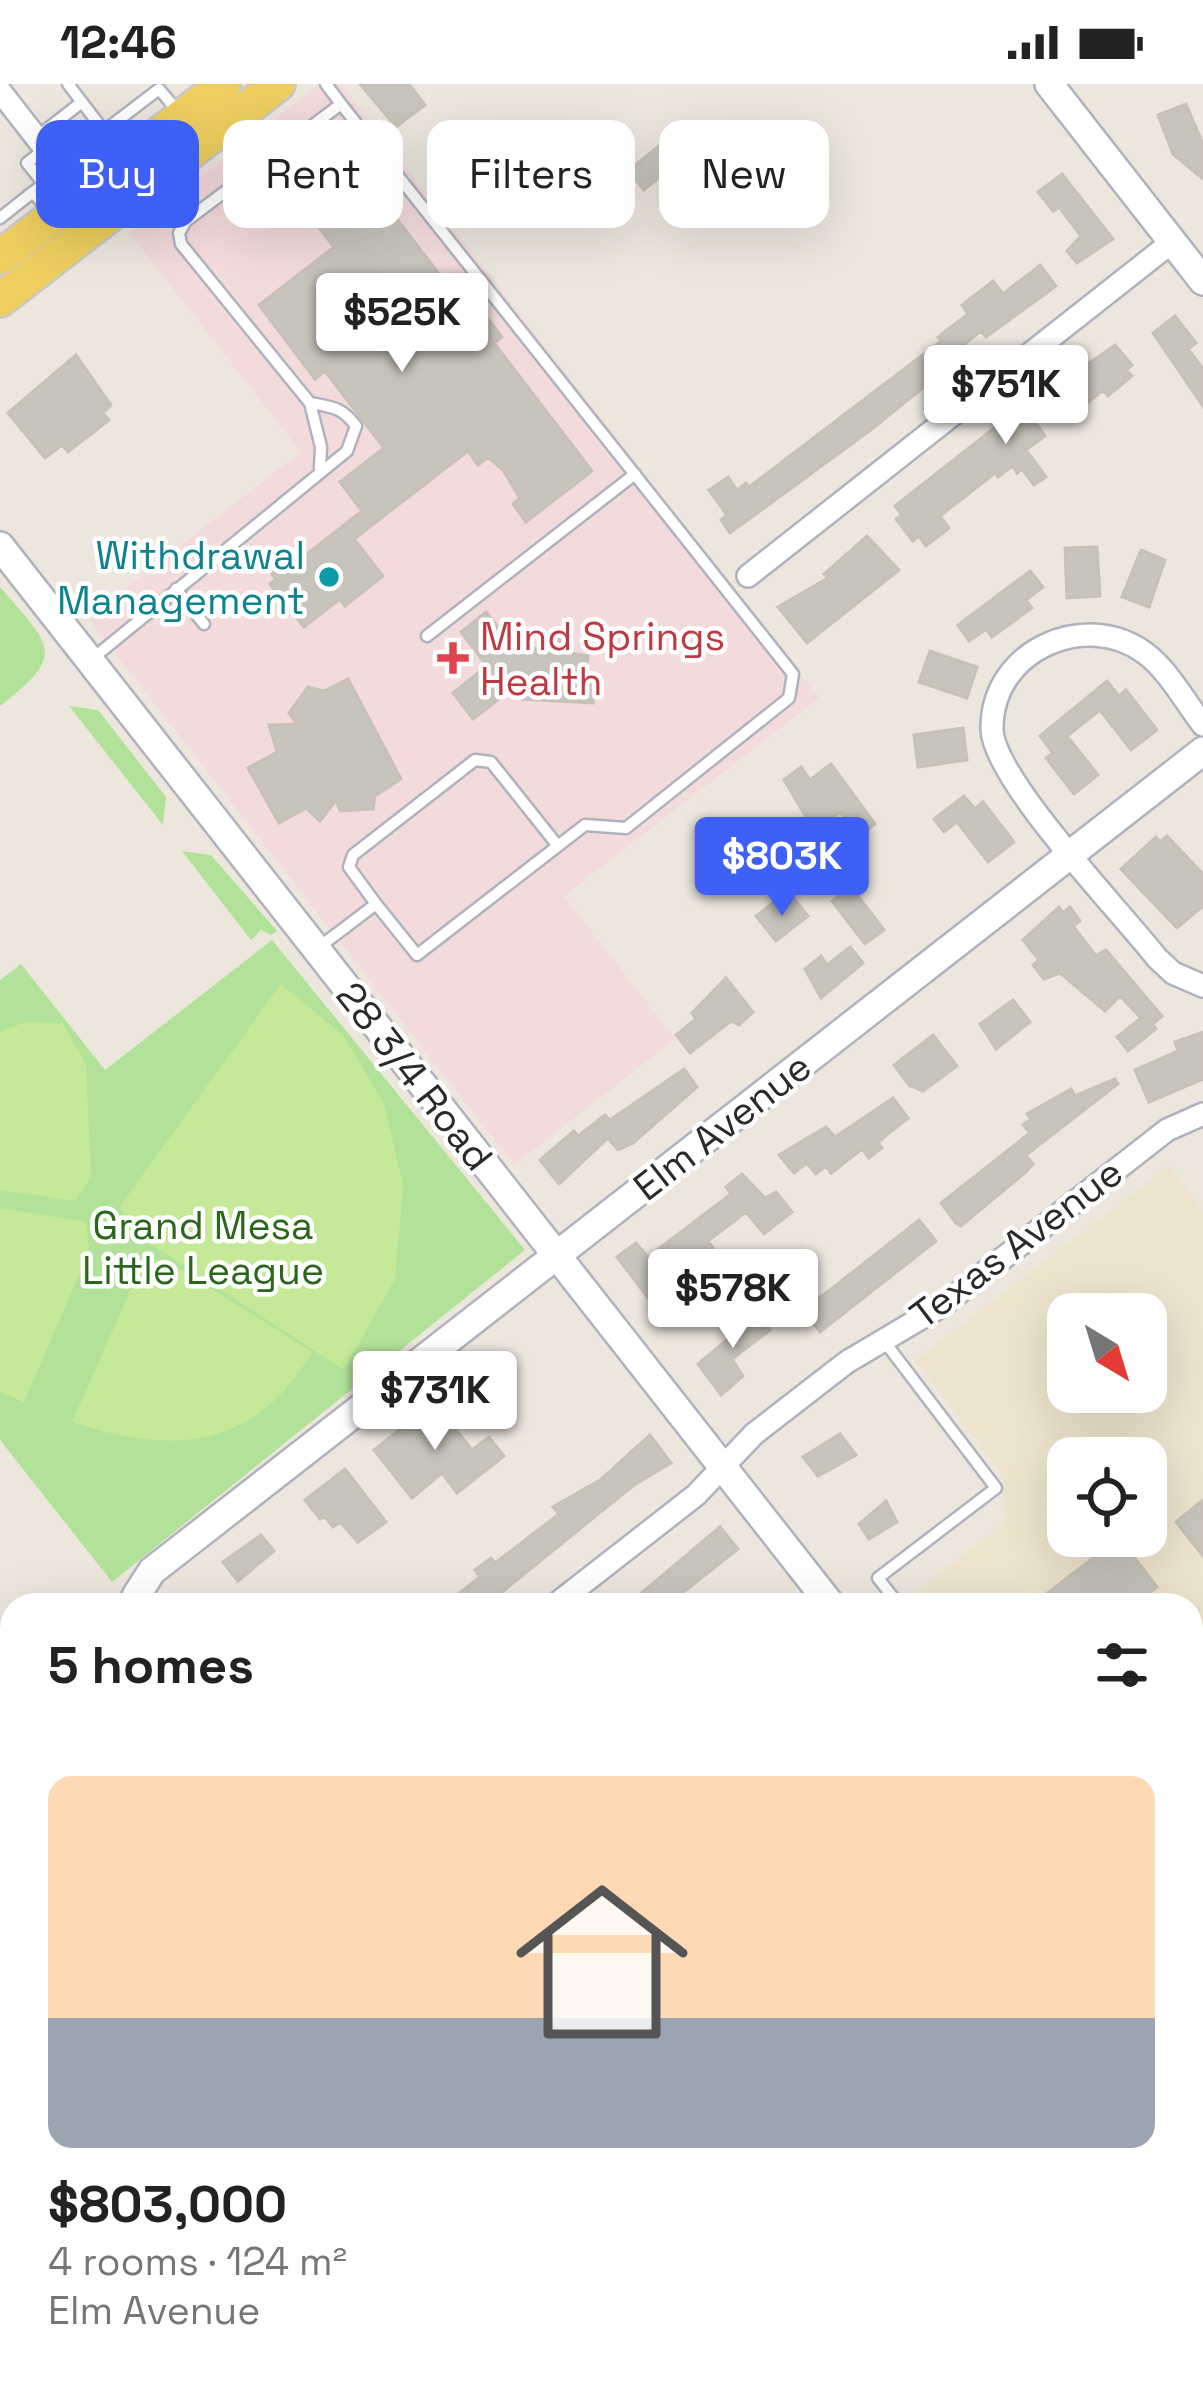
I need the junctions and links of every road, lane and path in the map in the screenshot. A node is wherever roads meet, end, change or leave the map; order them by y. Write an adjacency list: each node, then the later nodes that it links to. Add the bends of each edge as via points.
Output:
1 (68, 84): 7 (lane)
2 (224, 84): 9 (main road)
3 (278, 84): 20 (main road)
4 (326, 84): 8 (lane)
5 (1060, 88): 17 (street)
6 (0, 91): 12 (street)
7 (82, 102): 9 (lane, via 104,131 159,89); 10 (lane)
8 (341, 104): 21 (lane, via 179,233); 23 (lane)
9 (182, 117): 11 (main road)
10 (64, 120)
11 (178, 120)
12 (36, 137)
13 (36, 206): 15 (lane)
14 (36, 213): 18 (main road)
15 (0, 218)
16 (70, 228): 20 (main road, via 28,262)
17 (1172, 242): 19 (street); 25 (street)
18 (0, 257)
19 (1203, 281)
20 (3, 297)
21 (310, 404): 22 (lane); 22 (lane, via 334,405 356,426 346,451)
22 (320, 468): 26 (lane, via 300,493)
23 (635, 474): 28 (lane); 32 (lane, via 793,674 794,686 626,828 585,825)
24 (0, 546): 29 (street, 28 3/4 Road)
25 (748, 576)
26 (176, 589): 27 (lane); 29 (lane)
27 (204, 624)
28 (427, 636)
29 (89, 661): 35 (street, 28 3/4 Road)
30 (1203, 725): 33 (street, via 1148,655 1118,638 1072,632 1024,656 999,695 992,730 1005,768)
31 (1203, 751): 33 (street, Elm Avenue)
32 (558, 846): 34 (lane, via 417,955); 34 (lane, via 491,762 476,760 353,855 349,867)
33 (1070, 853): 36 (street, via 1157,958); 38 (street, Elm Avenue)
34 (376, 904): 35 (lane)
35 (316, 950): 38 (street, 28 3/4 Road)
36 (1203, 986)
37 (1203, 1114): 39 (street, Texas Avenue, via 1167,1130 944,1305)
38 (557, 1255): 40 (street, 28 3/4 Road); 41 (street, Elm Avenue, via 152,1571)
39 (882, 1339): 40 (street, Texas Avenue, via 754,1434); 44 (lane, via 996,1488 878,1578)
40 (724, 1468): 42 (street, Texas Avenue); 43 (street, 28 3/4 Road)
41 (141, 1593)
42 (571, 1593)
43 (823, 1593)
44 (890, 1593)

